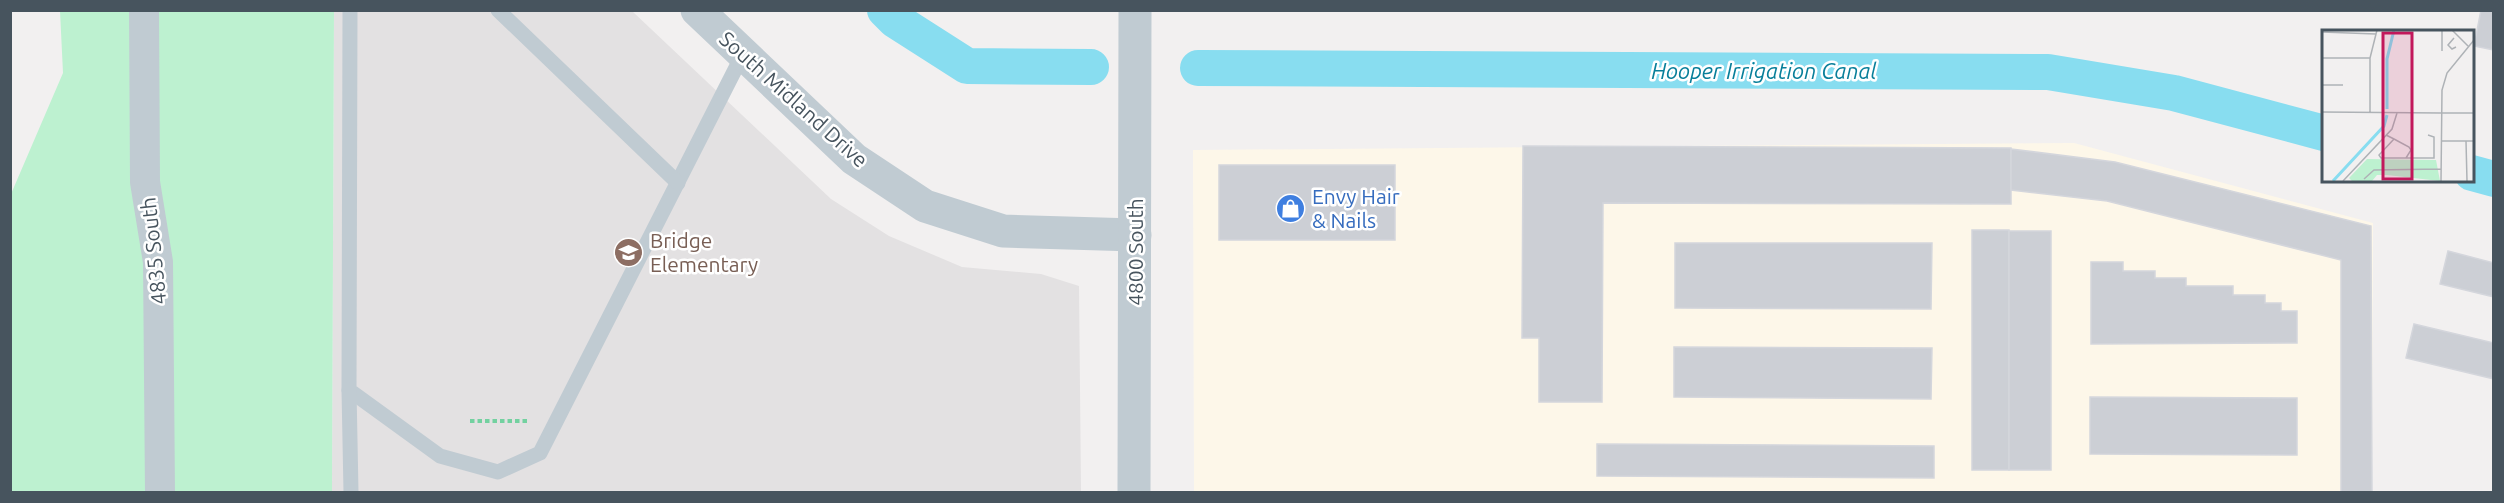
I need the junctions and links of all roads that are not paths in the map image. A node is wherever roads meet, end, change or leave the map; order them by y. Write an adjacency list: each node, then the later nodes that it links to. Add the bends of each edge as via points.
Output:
1 (144, 10): 10 (street, 4835 South, via 145,182 158,262)
2 (350, 10): 9 (lane)
3 (498, 10): 7 (lane)
4 (697, 10): 6 (street, South Midland Drive)
5 (1135, 10): 8 (street, 4800 South)
6 (744, 54): 7 (lane); 8 (street, South Midland Drive, via 854,159 925,206 1003,231)
7 (678, 183): 9 (lane, via 540,453 498,472 440,456)
8 (1135, 235): 12 (street, 4800 South)
9 (349, 390): 11 (lane)
10 (160, 492)
11 (351, 492)
12 (1134, 492)

